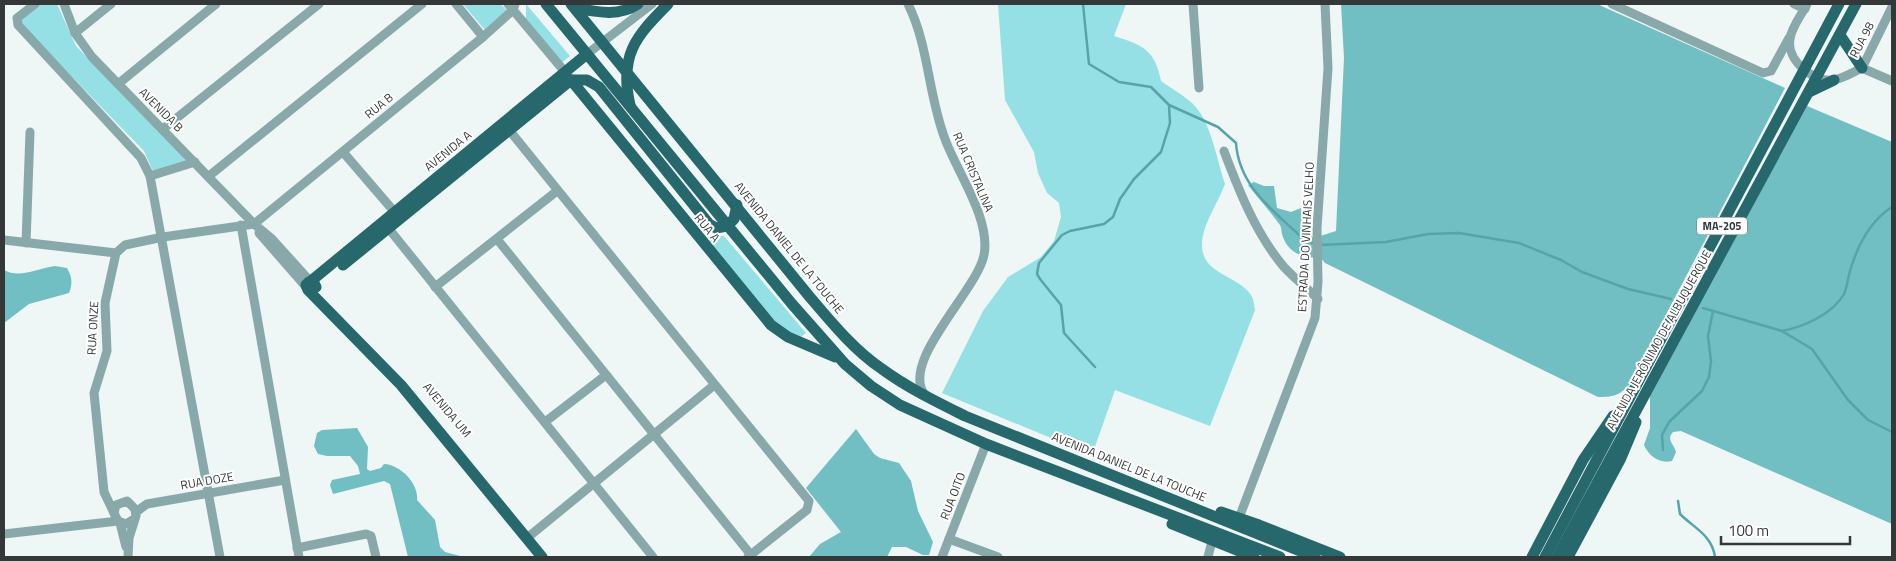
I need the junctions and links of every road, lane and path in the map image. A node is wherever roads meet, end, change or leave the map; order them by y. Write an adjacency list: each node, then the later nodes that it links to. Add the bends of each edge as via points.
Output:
1 (35, 4): 48 (street, via 17,18 18,24 142,158)
2 (64, 4): 24 (street, AVENIDA B)
3 (111, 4): 24 (street)
4 (216, 4): 37 (street)
5 (319, 4): 43 (street)
6 (422, 4): 49 (street)
7 (456, 4): 26 (street)
8 (546, 4): 29 (main road)
9 (638, 4): 20 (main road, via 631,9 614,12)
10 (652, 4): 28 (street, AVENIDA A)
11 (668, 4): 32 (main road, via 637,37 629,52)
12 (908, 4): 69 (street, RUA CRISTALINA, via 920,34 943,135 976,209 985,244 981,265 921,364 919,385)
13 (1193, 4): 38 (street)
14 (1325, 4): 64 (street, ESTRADA DO VINHAIS VELHO, via 1328,68 1318,228)
15 (1612, 4): 23 (street)
16 (1794, 4): 21 (street)
17 (1839, 4): 31 (main road, AVENIDA JERÔNIMO DE ALBUQUERQUE / MA-205)
18 (1856, 4): 25 (main road, AVENIDA JERÔNIMO DE ALBUQUERQUE / MA-205)
19 (512, 6): 26 (street, RUA B); 33 (street, RUA A)
20 (573, 6): 28 (main road, AVENIDA DANIEL DE LA TOUCHE)
21 (1806, 6): 27 (street)
22 (1892, 7): 30 (street, RUA 98)
23 (1633, 8): 27 (street, via 1763,72 1771,71)
24 (75, 33): 37 (street, AVENIDA B)
25 (1840, 35): 30 (main road); 34 (main road, AVENIDA JERÔNIMO DE ALBUQUERQUE / MA-205)
26 (484, 37): 46 (street, RUA B)
27 (1790, 38): 31 (street, via 1793,55)
28 (603, 41): 29 (street, AVENIDA A); 32 (main road, AVENIDA DANIEL DE LA TOUCHE)
29 (587, 54): 33 (main road, AVENIDA A); 39 (main road); 41 (main road)
30 (1862, 68): 35 (street, RUA 98); 36 (street)
31 (1804, 69): 34 (street); 67 (main road, AVENIDA JERÔNIMO DE ALBUQUERQUE / MA-205)
32 (626, 70): 41 (main road); 51 (main road, AVENIDA DANIEL DE LA TOUCHE)
33 (568, 76): 39 (main road, via 586,80); 42 (main road, AVENIDA A); 65 (main road, RUA A, via 771,325 788,337 828,353)
34 (1817, 77): 35 (street); 40 (main road, AVENIDA JERÔNIMO DE ALBUQUERQUE / MA-205)
35 (1834, 80): 40 (main road)
36 (1892, 81)
37 (118, 84): 43 (street, AVENIDA B)
38 (1199, 88)
39 (603, 90): 56 (main road, via 709,224 716,228)
40 (1809, 92): 67 (main road, AVENIDA JERÔNIMO DE ALBUQUERQUE / MA-205)
41 (630, 108): 56 (main road)
42 (506, 126): 50 (street); 52 (main road, AVENIDA A)
43 (164, 129): 47 (street, AVENIDA B)
44 (30, 132): 60 (street)
45 (1224, 151): 64 (street, via 1240,193 1268,245 1284,266)
46 (342, 152): 52 (street); 53 (street, RUA B)
47 (194, 162): 48 (street); 49 (street, AVENIDA B)
48 (150, 176): 57 (street)
49 (209, 176): 53 (street, AVENIDA B)
50 (557, 191): 58 (street); 68 (street)
51 (737, 205): 56 (main road, via 734,219); 69 (main road, AVENIDA DANIEL DE LA TOUCHE, via 847,339 881,369)
52 (398, 215): 55 (main road, AVENIDA A)
53 (254, 224): 54 (street); 62 (street, AVENIDA B, via 272,239)
54 (241, 225): 57 (street); 73 (street)
55 (386, 225): 62 (main road, AVENIDA A); 63 (street)
56 (727, 226): 65 (main road)
57 (163, 237): 61 (street, via 125,245); 77 (street)
58 (497, 239): 63 (street); 66 (street)
59 (4, 240): 60 (street)
60 (26, 243): 61 (street)
61 (116, 253): 79 (street, RUA ONZE, via 105,303 106,351 94,393 104,492)
62 (312, 286): 82 (main road, AVENIDA UM)
63 (435, 287): 70 (street)
64 (1318, 299): 80 (street, ESTRADA DO VINHAIS VELHO, via 1313,328)
65 (845, 364): 72 (main road, via 900,404)
66 (606, 375): 70 (street); 71 (street)
67 (1644, 384): 100 (main road, via 1584,460); 101 (main road, AVENIDA JERÔNIMO DE ALBUQUERQUE / MA-205); 102 (main road, AVENIDA JERÔNIMO DE ALBUQUERQUE / MA-205); 103 (main road, via 1620,460)
68 (714, 386): 71 (street); 86 (street, via 809,501 807,510)
69 (925, 396): 76 (main road, AVENIDA DANIEL DE LA TOUCHE, via 965,416)
70 (545, 422): 74 (street)
71 (654, 434): 74 (street); 86 (street)
72 (986, 444): 75 (main road); 83 (street, RUA OITO)
73 (285, 480): 77 (street, RUA DOZE); 85 (street)
74 (594, 483): 82 (street); 92 (street)
75 (1096, 488): 84 (main road); 97 (main road)
76 (1153, 491): 80 (main road); 98 (main road, AVENIDA DANIEL DE LA TOUCHE)
77 (209, 494): 78 (street, RUA DOZE, via 147,504); 88 (street)
78 (135, 516): 79 (street, via 129,523); 79 (street, via 133,505 127,501 116,505); 87 (street)
79 (116, 518): 81 (street, via 105,523); 87 (street, RUA ONZE)
80 (1239, 518): 99 (main road)
81 (4, 534)
82 (529, 536): 90 (main road, AVENIDA UM); 91 (main road, AVENIDA UM)
83 (949, 539): 93 (street, RUA OITO); 94 (street)
84 (1212, 541): 95 (street); 96 (main road)
85 (298, 552): 89 (street, via 366,534 373,540)
86 (749, 556)
87 (128, 557)
88 (220, 557)
89 (376, 557)
90 (542, 557)
91 (549, 557)
92 (653, 557)
93 (942, 557)
94 (998, 557)
95 (1208, 557)
96 (1254, 557)
97 (1280, 557)
98 (1315, 557)
99 (1340, 557)
100 (1532, 557)
101 (1544, 557)
102 (1556, 557)
103 (1568, 557)

